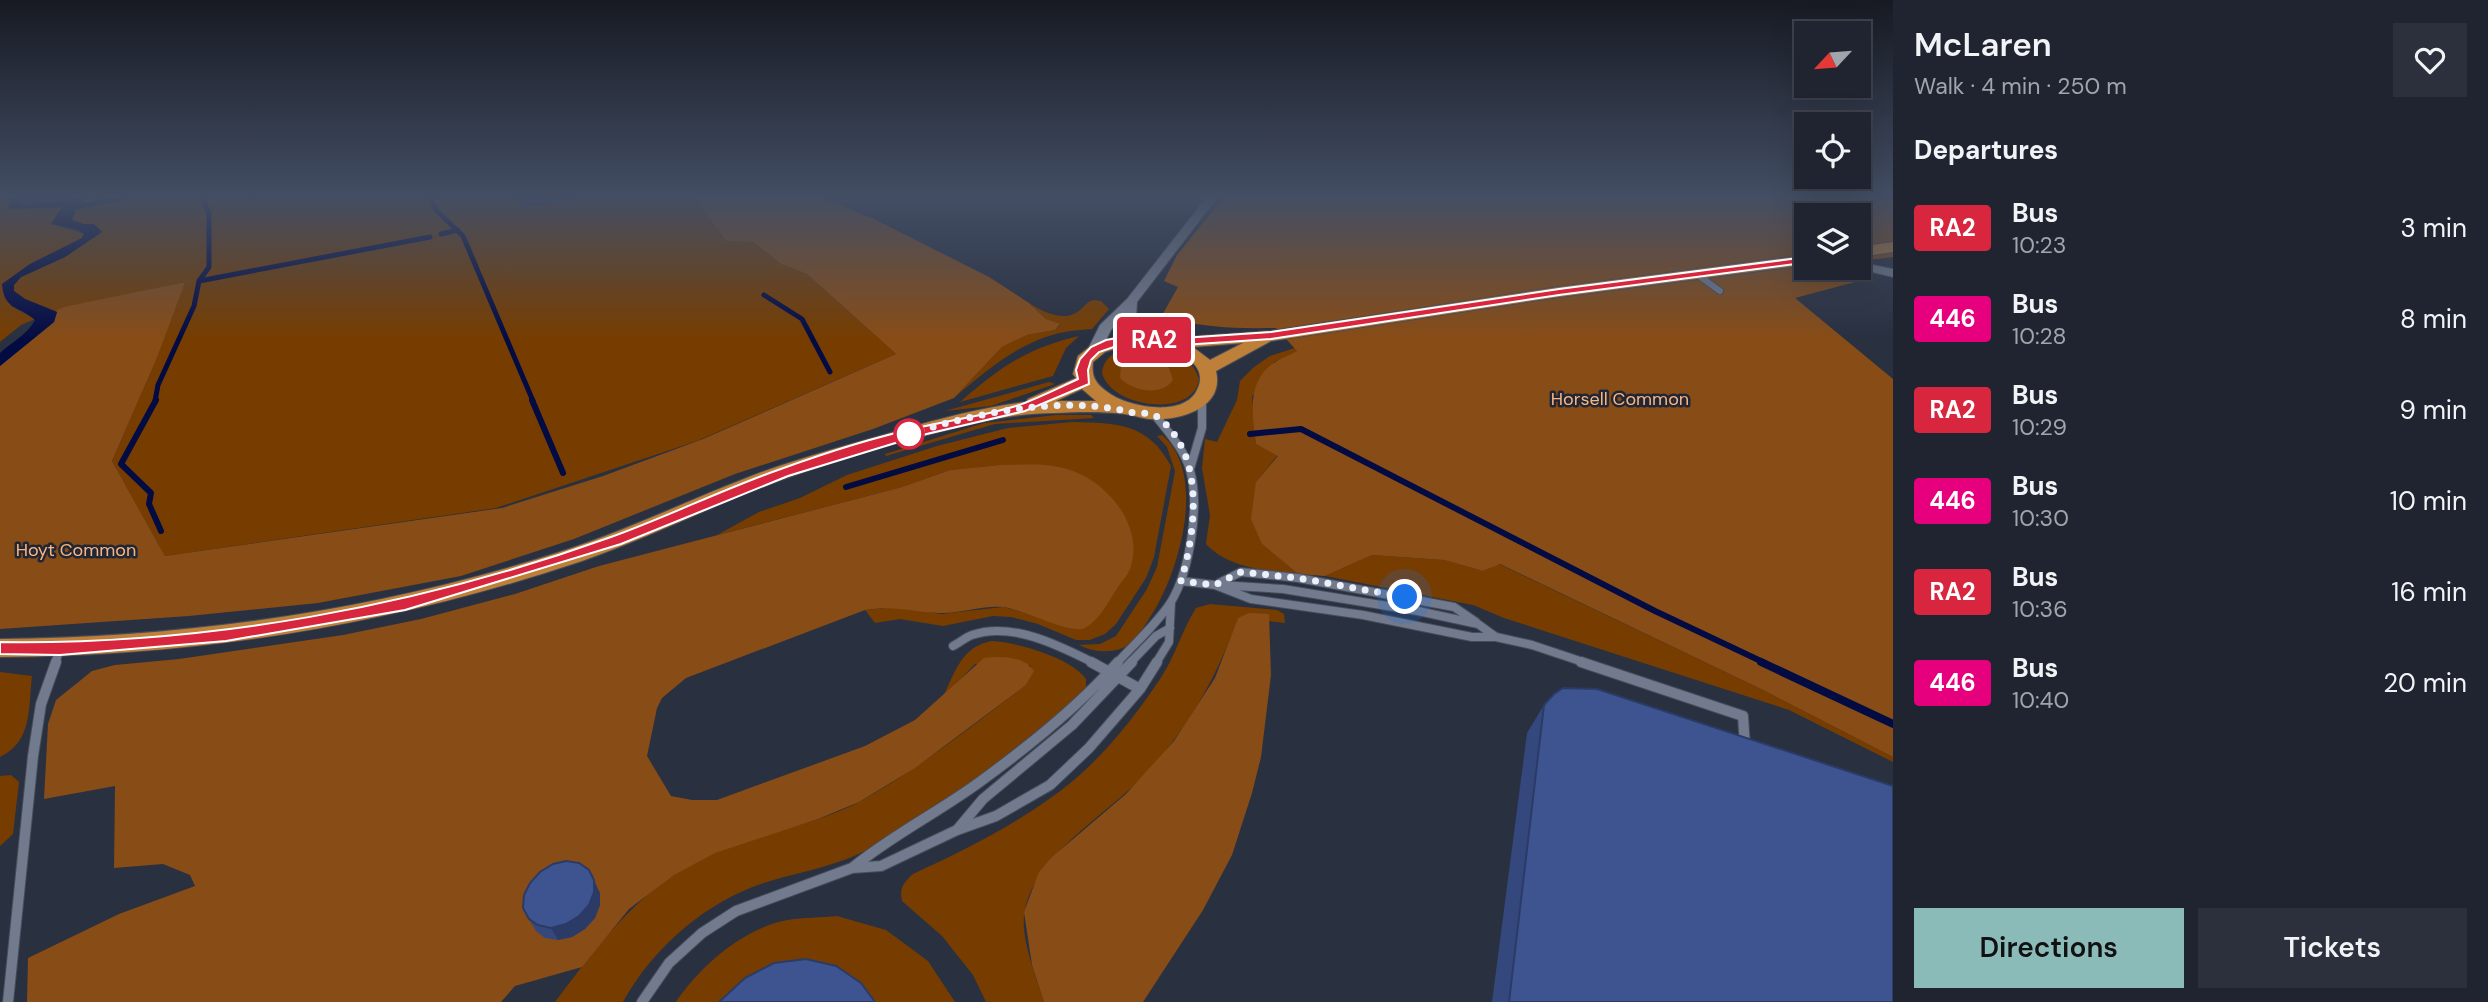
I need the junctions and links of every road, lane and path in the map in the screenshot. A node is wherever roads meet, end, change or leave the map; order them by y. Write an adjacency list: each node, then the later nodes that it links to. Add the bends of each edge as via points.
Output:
1 (1176, 245): 9 (street)
2 (1893, 247): 3 (main road)
3 (1871, 250)
4 (1794, 262): 6 (main road)
5 (1871, 268): 7 (street)
6 (1695, 273): 8 (lane); 10 (main road)
7 (1893, 273)
8 (1720, 291)
9 (1131, 302): 11 (street, via 1130,320); 12 (street, via 1105,328)
10 (1271, 336): 11 (main road); 13 (main road)
11 (1162, 342): 12 (main road, via 1128,339); 13 (main road, via 1196,356)
12 (1095, 349): 14 (main road, via 1082,370)
13 (1207, 369): 15 (main road, via 1210,382)
14 (1084, 381): 16 (main road, via 1094,395); 17 (main road)
15 (1202, 400): 18 (main road, via 1177,412); 19 (lane, via 1202,428)
16 (1117, 408): 17 (main road); 18 (main road)
17 (1020, 409): 30 (main road, via 915,432 783,472 616,541 405,605 226,635)
18 (1155, 415): 19 (lane, via 1176,439)
19 (1190, 470): 20 (lane, via 1193,526)
20 (1181, 581): 21 (lane); 22 (lane)
21 (1215, 585): 23 (lane, via 1305,592); 24 (lane, via 1241,572 1298,578 1454,607); 26 (lane, via 1251,599)
22 (1171, 602): 25 (lane); 31 (lane)
23 (1434, 615): 24 (lane); 26 (lane)
24 (1478, 624): 27 (lane)
25 (1170, 628): 32 (lane, via 1156,636); 33 (lane, via 1169,642)
26 (1436, 630): 27 (lane)
27 (1496, 637): 34 (lane, via 1743,716)
28 (953, 646): 31 (lane, via 983,631 1012,632)
29 (0, 648): 30 (main road)
30 (60, 649): 37 (lane, via 41,705 33,756)
31 (1110, 671): 32 (lane); 36 (lane, via 980,782)
32 (1120, 677): 33 (lane); 35 (lane, via 1072,725 982,799)
33 (1140, 689): 35 (lane, via 1050,785 996,816)
34 (1745, 747)
35 (957, 830): 36 (lane, via 881,866)
36 (852, 869): 38 (lane, via 736,911 669,963)
37 (8, 1002)
38 (642, 1002)

